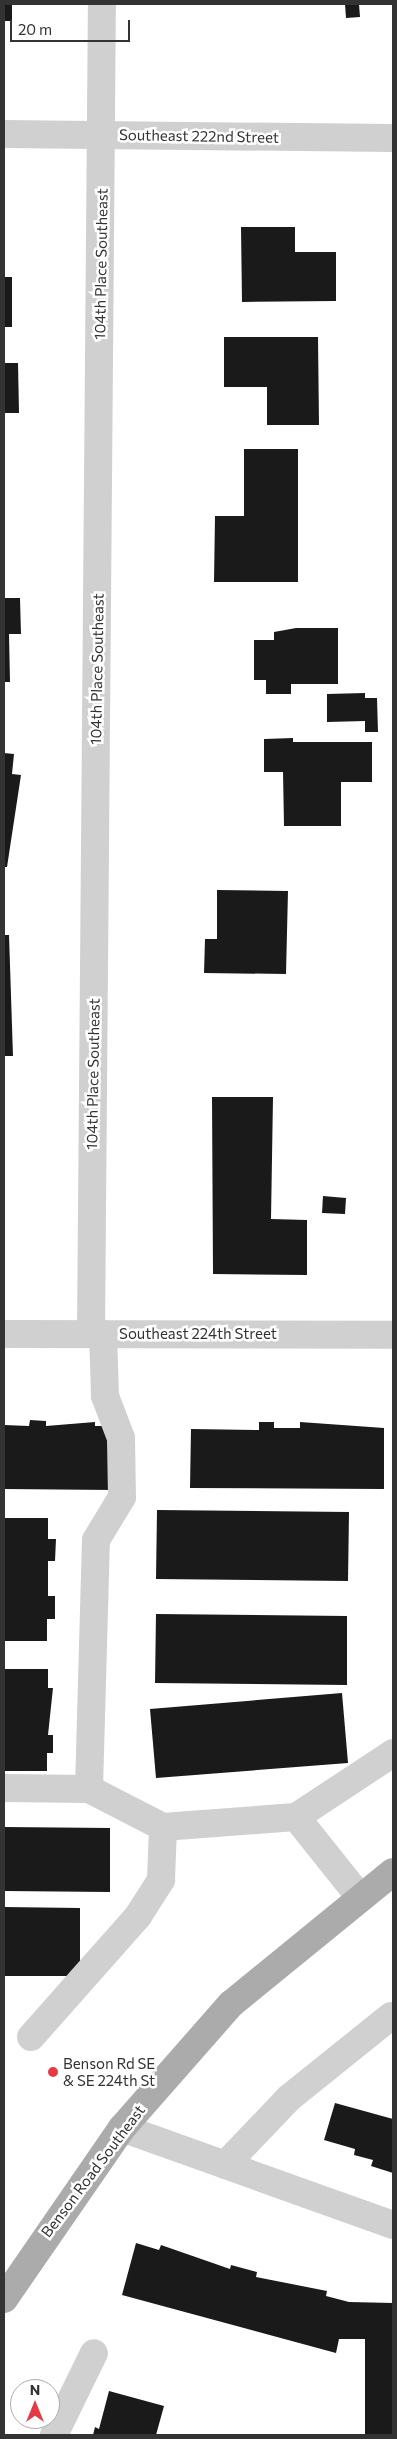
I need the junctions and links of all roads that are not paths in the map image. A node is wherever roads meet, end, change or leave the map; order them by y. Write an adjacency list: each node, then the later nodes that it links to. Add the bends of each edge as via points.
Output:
1 (102, 4): 3 (street, 104th Place Southeast)
2 (4, 134): 3 (street, Southeast 222nd Street)
3 (102, 135): 4 (street, Southeast 222nd Street); 6 (street, 104th Place Southeast)
4 (393, 138)
5 (4, 1334): 6 (street, Southeast 224th Street)
6 (97, 1334): 7 (street, Southeast 224th Street); 10 (street, 104th Place Southeast, via 104,1396 121,1438 122,1497 96,1540)
7 (393, 1335)
8 (393, 1753): 11 (street)
9 (4, 1788): 10 (street)
10 (89, 1789): 12 (street)
11 (296, 1817): 12 (street); 14 (street)
12 (163, 1826): 16 (street, via 162,1880 138,1916)
13 (393, 1872): 14 (main road, Benson Road Southeast)
14 (359, 1896): 17 (main road, Benson Road Southeast, via 231,2004)
15 (391, 2016): 18 (street, via 289,2098)
16 (31, 2037)
17 (122, 2128): 18 (street); 20 (main road, Benson Road Southeast)
18 (225, 2165): 19 (street)
19 (393, 2225)
20 (4, 2299)
21 (94, 2353): 22 (street)
22 (54, 2435)

